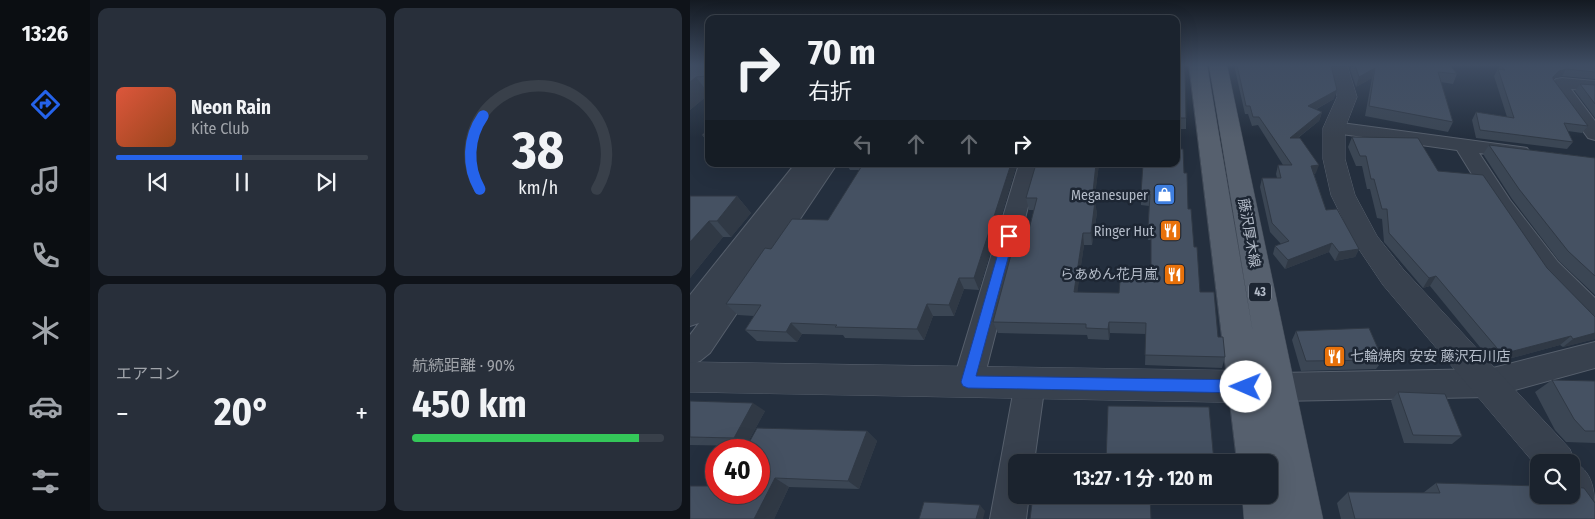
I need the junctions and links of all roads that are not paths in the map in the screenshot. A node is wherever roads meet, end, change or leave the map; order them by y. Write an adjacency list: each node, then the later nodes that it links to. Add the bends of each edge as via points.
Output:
1 (1202, 89): 20 (main road, 藤沢厚木線 / 43)
2 (1223, 89): 21 (main road, 藤沢厚木線 / 43)
3 (1346, 89): 5 (street, via 1347,98)
4 (1562, 89): 6 (street)
5 (1334, 128): 7 (street); 19 (street, via 1334,159 1343,195 1367,242 1393,277)
6 (1595, 134)
7 (1464, 145): 8 (street); 13 (street, via 1502,205 1549,269)
8 (1543, 154)
9 (804, 167): 12 (street)
10 (825, 167): 14 (street, via 700,344)
11 (1029, 167): 17 (street)
12 (690, 315)
13 (1595, 316)
14 (690, 352)
15 (1595, 355): 19 (street)
16 (690, 377): 17 (street)
17 (968, 382): 18 (street)
18 (1030, 383): 20 (street); 22 (street)
19 (1489, 383): 21 (street); 24 (street)
20 (1246, 387): 21 (street); 23 (main road, 藤沢厚木線 / 43)
21 (1278, 387): 31 (main road, 藤沢厚木線 / 43)
22 (1018, 454)
23 (1255, 454)
24 (1550, 454)
25 (1580, 492): 28 (street)
26 (1010, 504): 29 (street)
27 (1262, 504): 30 (main road)
28 (1595, 512)
29 (1008, 519)
30 (1264, 519)
31 (1303, 519)

